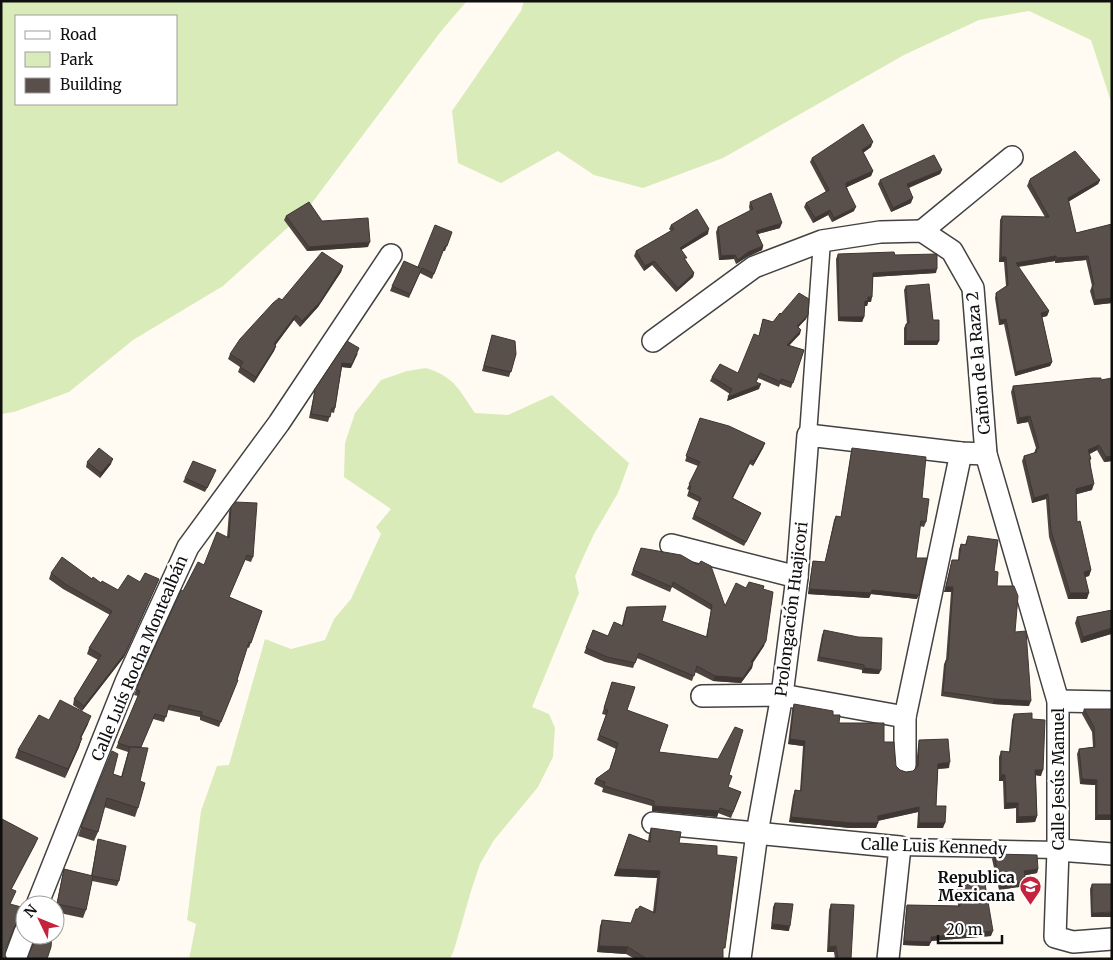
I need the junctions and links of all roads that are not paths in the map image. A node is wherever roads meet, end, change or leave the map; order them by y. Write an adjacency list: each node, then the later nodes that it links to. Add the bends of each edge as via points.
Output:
1 (1012, 157): 2 (street)
2 (922, 231): 3 (street, via 880,232); 8 (street, Cañon de la Raza 2, via 952,251 973,288)
3 (822, 241): 5 (street, via 754,267); 6 (street)
4 (391, 255): 22 (street, Calle Luís Rocha Montealbán, via 279,423 188,546 126,682)
5 (653, 341)
6 (808, 435): 7 (street); 10 (street, Prolongación Huajicori)
7 (961, 453): 8 (street); 15 (street)
8 (986, 454): 13 (street, Calle Jesús Manuel)
9 (671, 545): 10 (street)
10 (797, 577): 11 (street, Prolongación Huajicori)
11 (782, 695): 12 (street); 15 (street); 18 (street, Prolongación Huajicori)
12 (702, 696)
13 (1058, 700): 14 (street); 20 (street, Calle Jesús Manuel)
14 (1112, 702)
15 (905, 717): 16 (street)
16 (905, 765)
17 (653, 823): 18 (street, Calle Luis Kennedy)
18 (757, 833): 19 (street, Calle Luis Kennedy); 26 (street, Prolongación Huajicori)
19 (900, 847): 20 (street, Calle Luis Kennedy); 27 (street)
20 (1058, 850): 21 (street, Calle Luis Kennedy); 23 (street, Calle Jesús Manuel, via 1055,937 1073,942)
21 (1112, 854)
22 (42, 895)
23 (1112, 939)
24 (20, 945): 25 (street)
25 (15, 959)
26 (740, 959)
27 (888, 959)

